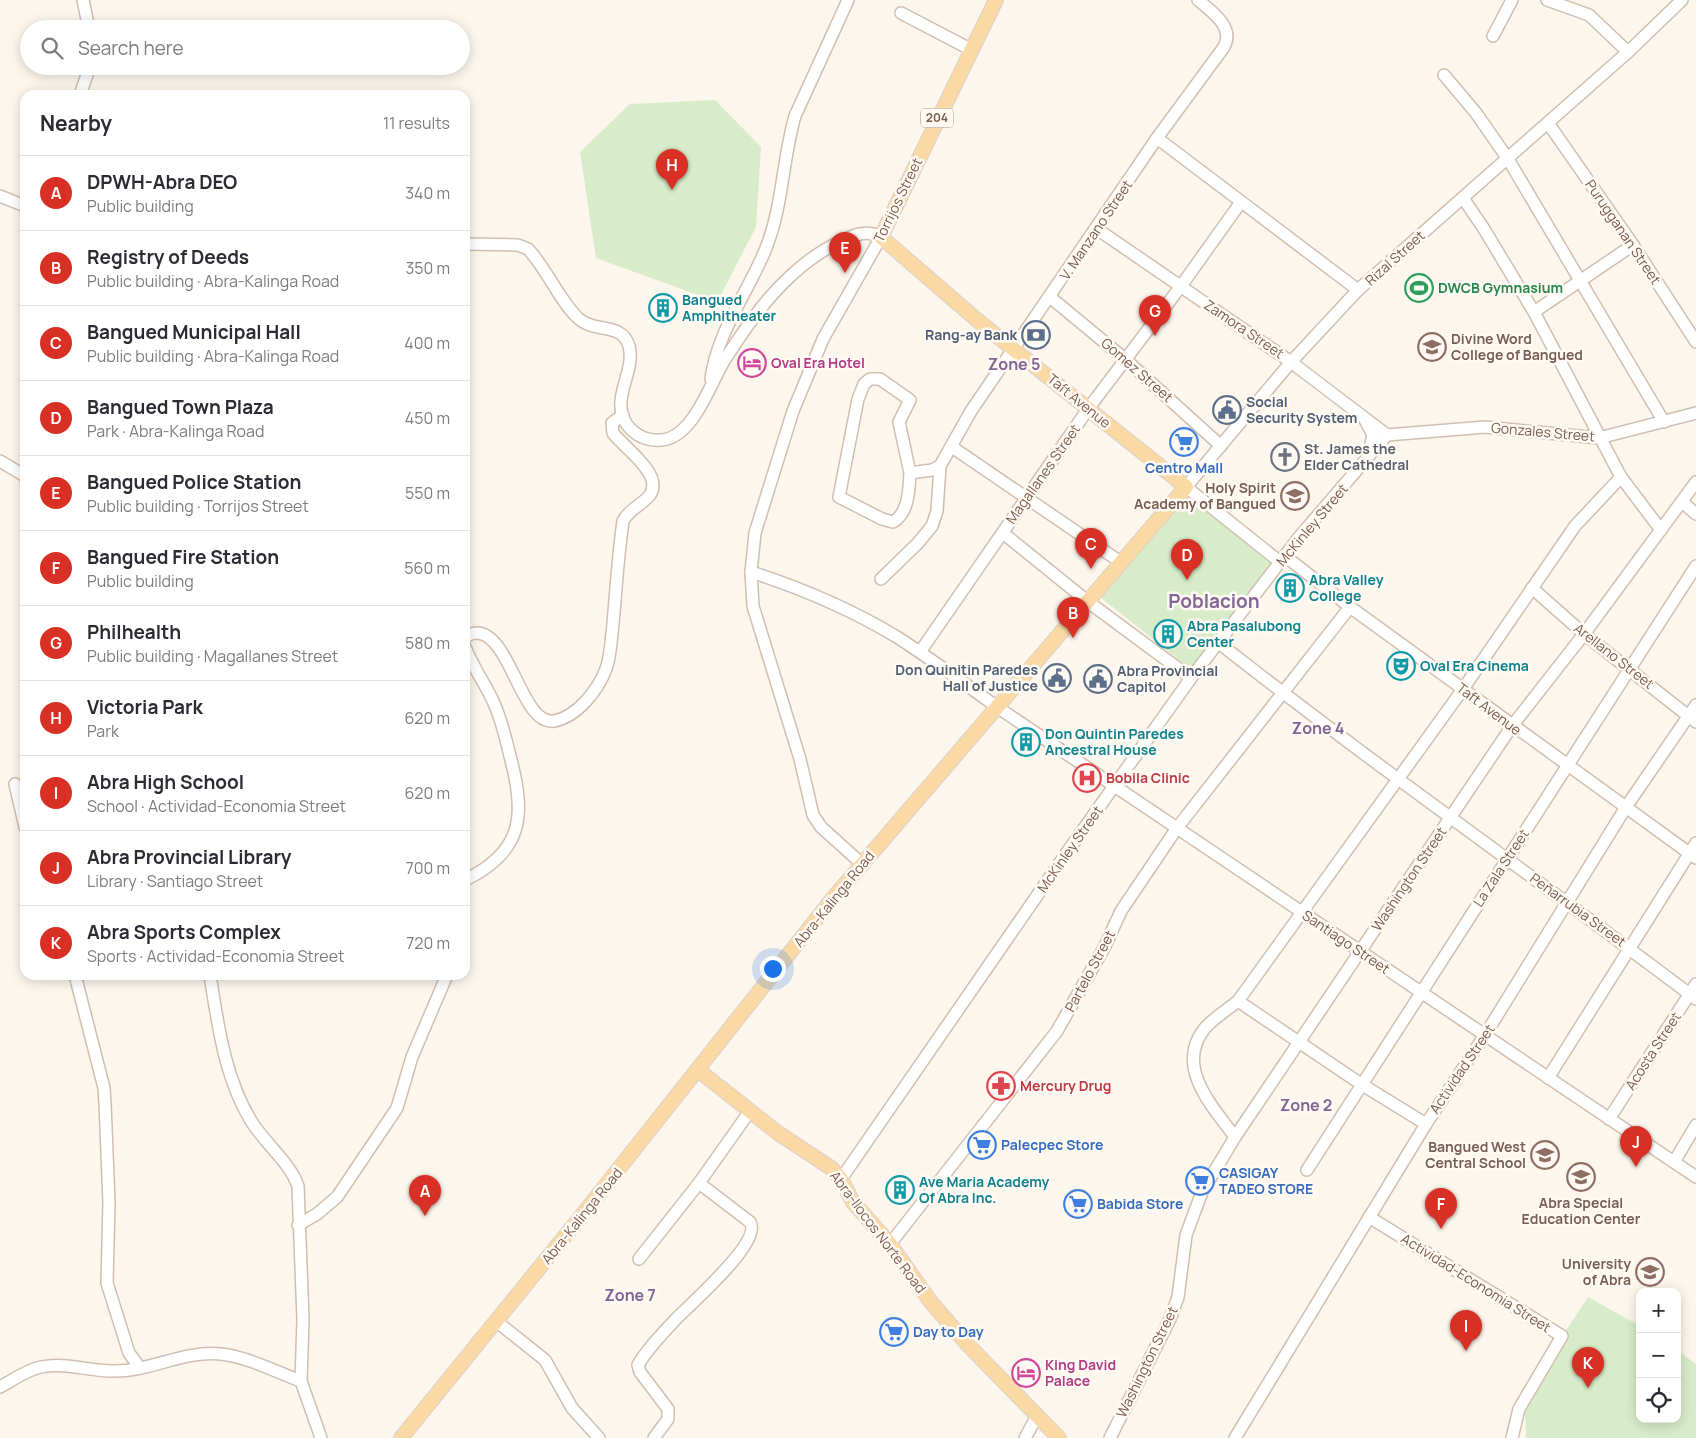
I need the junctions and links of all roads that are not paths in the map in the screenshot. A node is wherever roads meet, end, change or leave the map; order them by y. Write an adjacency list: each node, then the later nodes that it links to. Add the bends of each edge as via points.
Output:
1 (84, 0): 9 (street)
2 (848, 0): 36 (street, via 795,116 782,192 769,238 726,329 714,362)
3 (996, 0): 11 (main road, Torrijos Street / 204)
4 (1198, 0): 17 (street, V. Manzano Street, via 1220,19 1227,40)
5 (1512, 0): 10 (street)
6 (1547, 0): 12 (street, via 1589,15)
7 (1682, 0): 12 (street, Rizal Street)
8 (901, 13): 11 (street)
9 (87, 20)
10 (1494, 36)
11 (970, 49): 24 (main road, Torrijos Street / 204)
12 (1628, 52): 16 (street, Rizal Street)
13 (87, 75): 15 (street)
14 (1444, 75): 18 (street)
15 (82, 90)
16 (1548, 123): 18 (street, Rizal Street); 26 (street, Purugganan Street)
17 (1157, 138): 21 (street); 23 (street, V. Manzano Street)
18 (1508, 159): 20 (street, Rizal Street); 27 (street)
19 (0, 196): 22 (street)
20 (1463, 198): 29 (street, Rizal Street); 31 (street)
21 (1241, 202): 28 (street, Magallanes Street); 29 (street)
22 (20, 204)
23 (1097, 229): 28 (street, Zamora Street); 30 (street, V. Manzano Street)
24 (881, 237): 33 (main road, Taft Avenue); 36 (street, via 872,232 854,235 828,247 801,269 752,320); 62 (street, Torrijos Street, via 823,339 793,411 755,533)
25 (470, 244): 39 (street, via 518,245 528,249 579,319 625,336 630,356 620,402)
26 (1634, 245): 27 (street); 32 (street, Purugganan Street)
27 (1580, 281): 31 (street); 41 (street)
28 (1181, 286): 34 (street, Magallanes Street); 35 (street, Zamora Street)
29 (1358, 290): 35 (street, Rizal Street)
30 (1050, 297): 33 (street, V. Manzano Street); 34 (street, Gomez Street)
31 (1534, 312): 43 (street)
32 (1696, 342)
33 (1013, 348): 37 (main road, Taft Avenue); 45 (street, V. Manzano Street)
34 (1126, 360): 37 (street, Magallanes Street); 44 (street, Gomez Street)
35 (1291, 362): 40 (street, Zamora Street); 44 (street, Rizal Street)
36 (710, 386): 39 (street, via 692,420 672,438 643,438 633,433)
37 (1088, 409): 53 (main road, Taft Avenue); 54 (street, Magallanes Street)
38 (1696, 413): 41 (street, Gonzales Street)
39 (622, 415): 67 (street, via 612,423 613,433 646,467 653,482 648,497 627,513 623,521 610,656 599,683 571,715 550,722 529,703 496,643 483,634)
40 (1360, 415): 42 (street, Zamora Street); 46 (street, via 1373,435)
41 (1664, 422): 43 (street, Gonzales Street)
42 (1388, 436): 43 (street, Gonzales Street, via 1485,427); 46 (street, McKinley Street)
43 (1599, 438): 51 (street)
44 (1221, 446): 53 (street, Rizal Street)
45 (952, 447): 48 (street, V. Manzano Street); 54 (street)
46 (1368, 458): 59 (street, McKinley Street)
47 (0, 461): 49 (street)
48 (940, 466): 50 (street); 63 (street, via 937,511 932,526)
49 (20, 473)
50 (910, 473): 50 (street, via 903,511 893,522 839,497 858,398 864,384 872,378 880,379 910,400 899,422)
51 (1621, 477): 57 (street); 64 (street, via 1575,526)
52 (1696, 482): 55 (street, Washington Street)
53 (1186, 487): 59 (street, Taft Avenue); 60 (main road, Abra-Kalinga Road)
54 (1027, 498): 58 (street, Magallanes Street); 60 (street)
55 (1682, 502): 56 (street); 57 (street, Washington Street)
56 (1696, 514)
57 (1662, 530): 68 (street, Washington Street)
58 (1002, 533): 65 (street); 70 (street, Magallanes Street)
59 (1283, 559): 66 (street, Taft Avenue); 69 (street, McKinley Street)
60 (1122, 563): 65 (main road, Abra-Kalinga Road)
61 (1696, 566): 72 (street, La Zala Street)
62 (751, 572): 70 (street, Santiago Street, via 814,595); 91 (street, Torrijos Street, via 754,606 800,759 813,815 821,827)
63 (881, 579)
64 (1532, 588): 68 (street, Arellano Street); 74 (street)
65 (1087, 601): 73 (street); 77 (main road, Abra-Kalinga Road)
66 (1350, 607): 74 (street, Taft Avenue); 75 (street, Partelo Street)
67 (470, 634)
68 (1584, 634): 72 (street, Arellano Street); 79 (street, Washington Street)
69 (1219, 642): 73 (street, McKinley Street); 75 (street, Peñarrubia Street)
70 (920, 652): 77 (street, Santiago Street)
71 (470, 656): 92 (street, via 494,701 503,727 520,805 519,821 508,847)
72 (1630, 668): 78 (street, Arellano Street); 80 (street, La Zala Street)
73 (1191, 678): 83 (street, McKinley Street)
74 (1463, 689): 79 (street, Taft Avenue); 81 (street)
75 (1282, 692): 81 (street, Peñarrubia Street); 87 (street, Partelo Street)
76 (1696, 705): 78 (street, Actividad Street)
77 (997, 707): 83 (street, Santiago Street); 91 (main road, Abra-Kalinga Road)
78 (1692, 718): 85 (street, Actividad Street)
79 (1512, 726): 80 (street, Taft Avenue); 86 (street, Washington Street)
80 (1567, 766): 85 (street, Taft Avenue); 90 (street, La Zala Street)
81 (1397, 779): 86 (street, Peñarrubia Street); 94 (street)
82 (15, 784): 84 (street)
83 (1115, 786): 87 (street, Santiago Street); 117 (street, McKinley Street)
84 (20, 806)
85 (1626, 807): 89 (street, Taft Avenue); 93 (street, Actividad Street)
86 (1449, 818): 90 (street, Peñarrubia Street); 96 (street, Washington Street)
87 (1177, 828): 94 (street, Santiago Street); 121 (street, Partelo Street, via 1122,911 1058,1031)
88 (1696, 843): 89 (street)
89 (1693, 856): 95 (street)
90 (1507, 858): 93 (street, Peñarrubia Street); 101 (street, La Zala Street)
91 (862, 864): 106 (main road, Abra-Kalinga Road)
92 (470, 877)
93 (1568, 903): 95 (street, Peñarrubia Street); 104 (street, Actividad Street)
94 (1302, 912): 96 (street, Santiago Street); 103 (street)
95 (1628, 947): 102 (street, Peñarrubia Street); 107 (street)
96 (1361, 952): 101 (street, Santiago Street); 105 (street, Washington Street)
97 (76, 980): 124 (street, via 104,1088 109,1203 107,1283 129,1353)
98 (211, 980): 120 (street, via 234,1088 254,1124 296,1181)
99 (445, 980): 120 (street, via 388,1124 337,1197)
100 (1696, 984): 102 (street, Acosta Street)
101 (1420, 992): 104 (street, Santiago Street); 108 (street, La Zala Street)
102 (1693, 997): 110 (street, Acosta Street)
103 (1238, 1001): 105 (street); 113 (street, via 1207,1026 1194,1049 1193,1060 1194,1072 1207,1100)
104 (1485, 1035): 107 (street, Santiago Street); 111 (street, Actividad Street)
105 (1299, 1041): 108 (street); 113 (street, Washington Street)
106 (698, 1070): 109 (main road, Abra-Ilocos Norte Road); 123 (main road, Abra-Kalinga Road)
107 (1548, 1078): 110 (street, Santiago Street)
108 (1361, 1084): 111 (street); 115 (street, La Zala Street)
109 (750, 1111): 117 (main road, Abra-Ilocos Norte Road, via 831,1168); 118 (street)
110 (1609, 1119): 114 (street, Santiago Street)
111 (1426, 1124): 119 (street, Actividad Street)
112 (1696, 1125): 114 (street)
113 (1235, 1137): 134 (street, Washington Street, via 1202,1192 1186,1235 1178,1298 1170,1319)
114 (1674, 1162): 116 (street, Santiago Street)
115 (1307, 1170)
116 (1696, 1177)
117 (841, 1179): 121 (main road, Abra-Ilocos Norte Road, via 853,1202)
118 (698, 1183): 122 (street); 131 (street, via 750,1222 752,1231 720,1276 676,1319 638,1365 668,1409 668,1419)
119 (1369, 1217): 135 (street, Actividad Street); 136 (street, Actividad-Economia Street, via 1562,1336 1519,1409)
120 (298, 1225): 125 (street, via 303,1320)
121 (890, 1244): 127 (main road, Abra-Ilocos Norte Road, via 930,1301)
122 (638, 1259)
123 (496, 1321): 129 (main road, Abra-Kalinga Road); 130 (street, via 545,1360 572,1408)
124 (140, 1368): 125 (street, via 192,1356 219,1354); 126 (street, via 113,1372 55,1365 39,1367)
125 (301, 1381): 128 (street)
126 (0, 1388)
127 (1036, 1416): 132 (street); 133 (main road, Abra-Ilocos Norte Road)
128 (321, 1438)
129 (400, 1438)
130 (599, 1438)
131 (654, 1438)
132 (1024, 1438)
133 (1059, 1438)
134 (1110, 1438)
135 (1235, 1438)
136 (1512, 1438)

